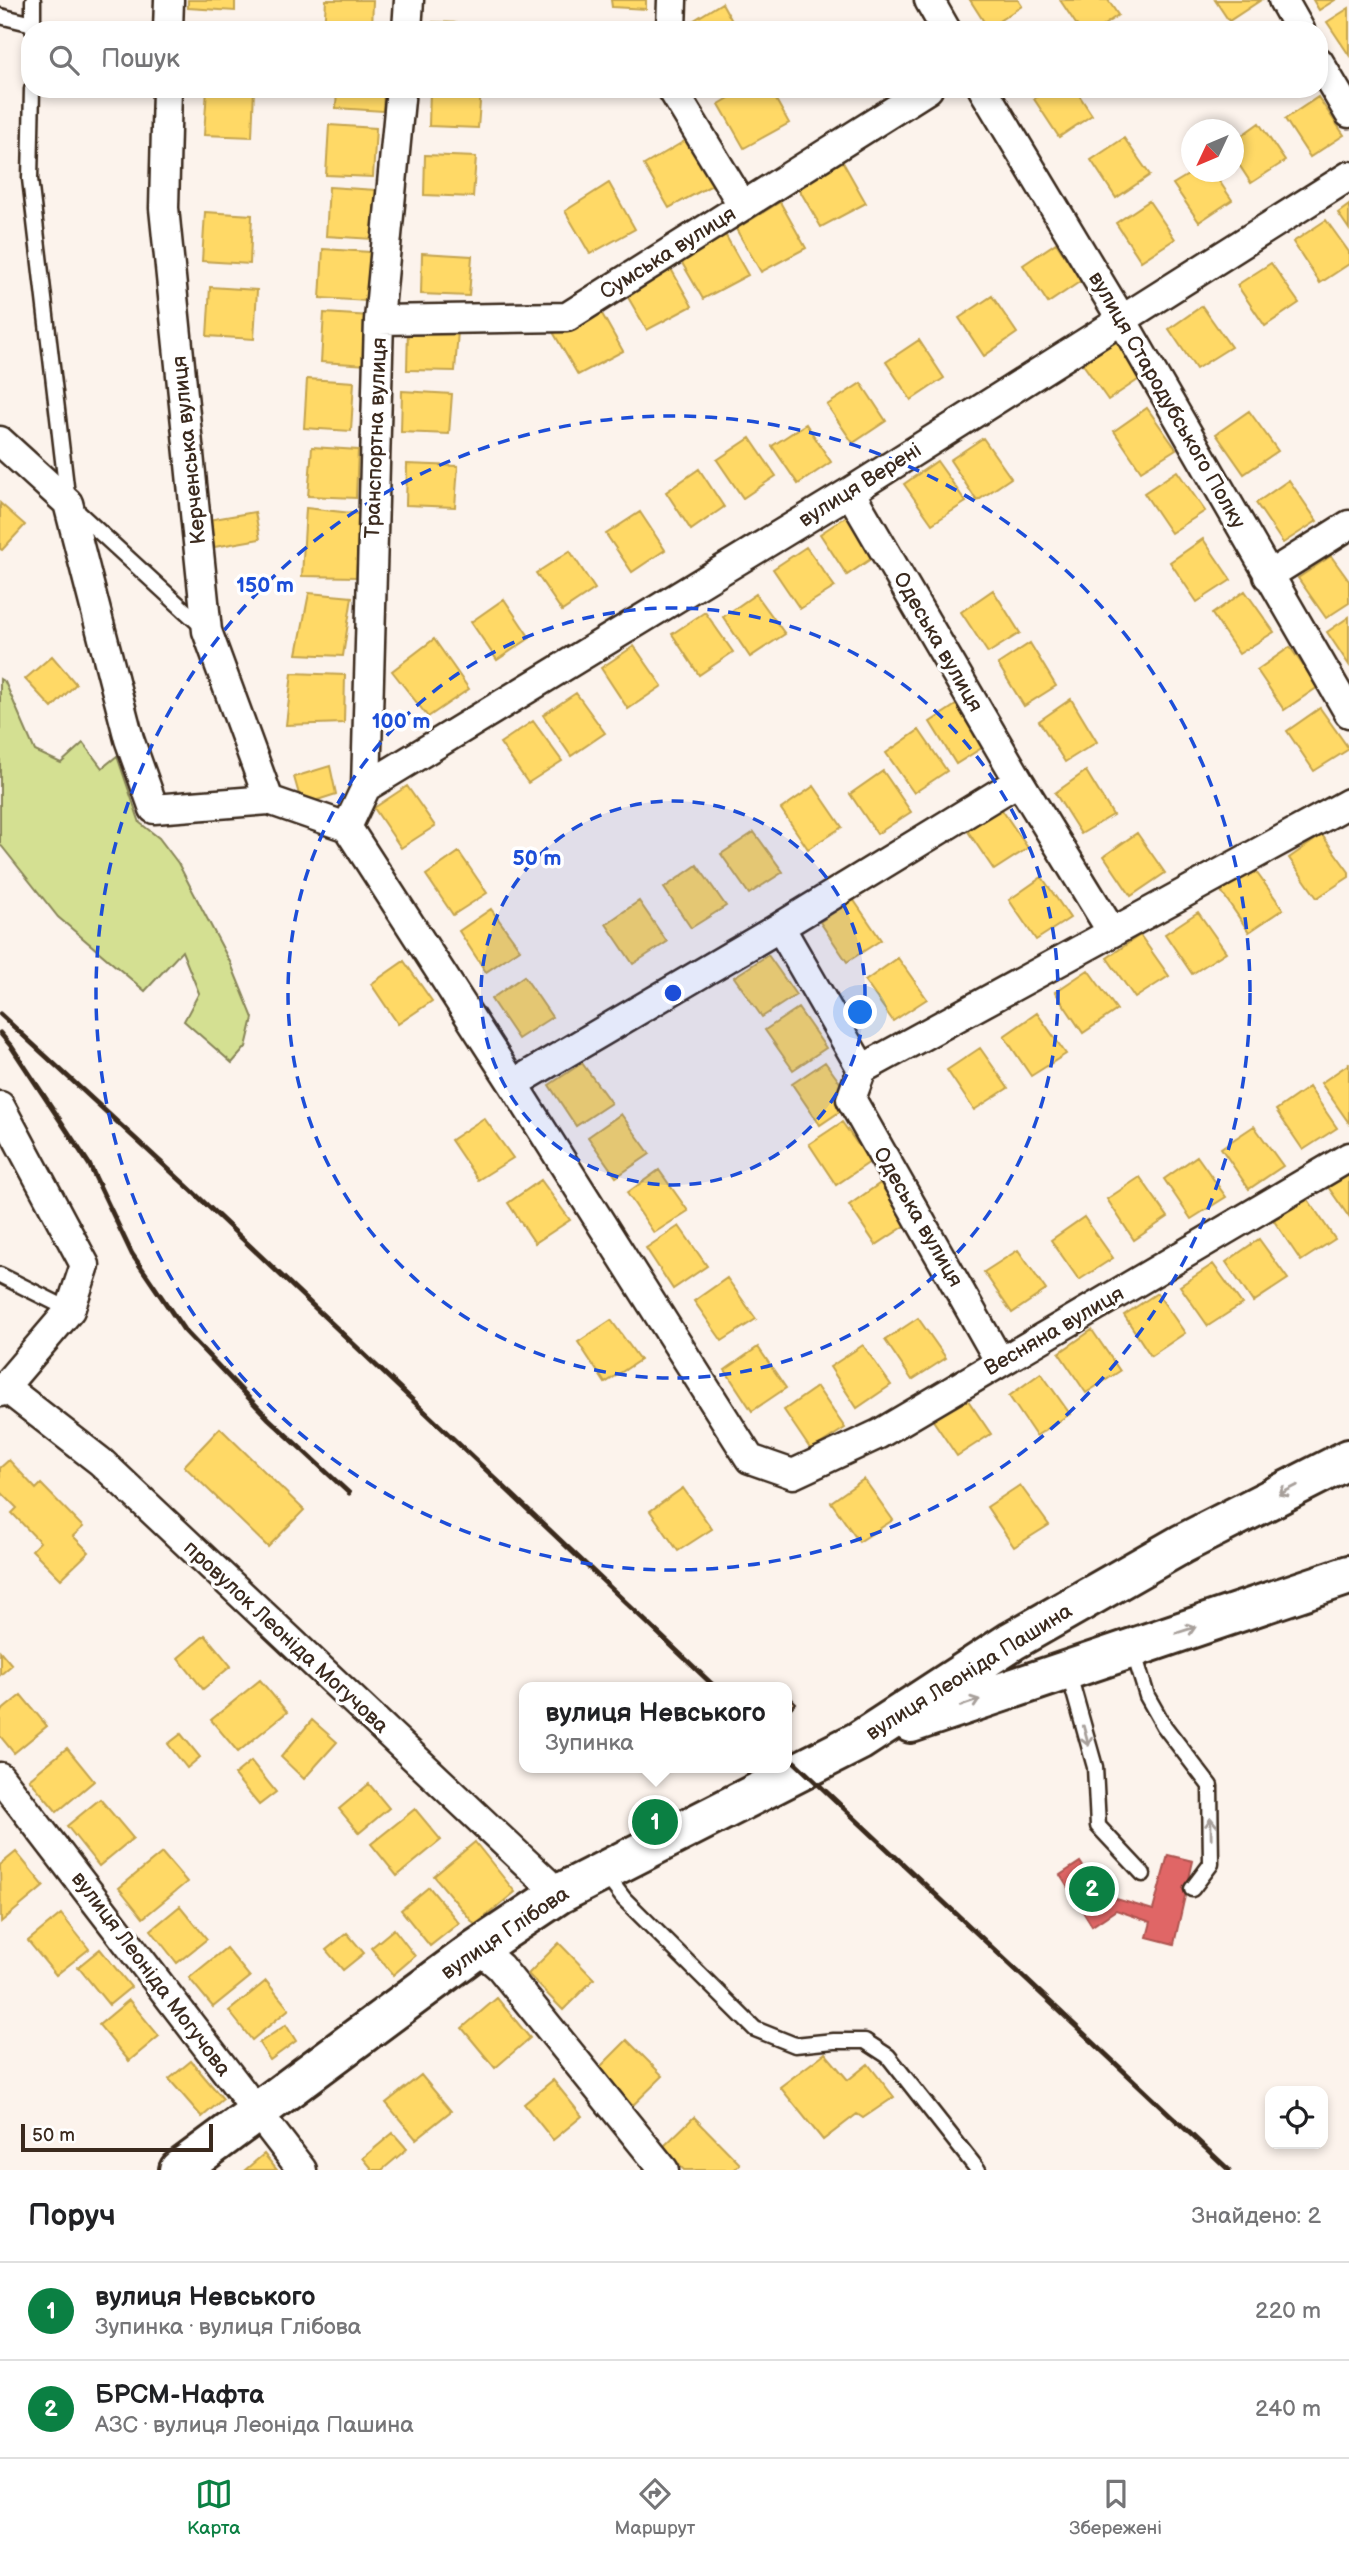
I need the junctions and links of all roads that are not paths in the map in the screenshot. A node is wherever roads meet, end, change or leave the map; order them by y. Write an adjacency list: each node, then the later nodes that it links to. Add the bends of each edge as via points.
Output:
1 (33, 0): 8 (lane)
2 (169, 0): 9 (street)
3 (409, 0): 10 (street)
4 (672, 0): 11 (street)
5 (929, 0): 12 (street)
6 (1283, 0): 13 (street)
7 (0, 16): 14 (lane)
8 (33, 21)
9 (168, 21)
10 (408, 21)
11 (671, 21)
12 (941, 21)
13 (1295, 21)
14 (21, 23)
15 (1328, 77): 22 (street)
16 (32, 98): 29 (lane, via 30,180)
17 (167, 98): 32 (street, Керченська вулиця, via 164,208)
18 (400, 98): 25 (street, Транспортна вулиця)
19 (677, 98): 24 (street)
20 (914, 98): 24 (street, Сумська вулиця)
21 (988, 98): 26 (street, вулиця Стародубського Полку)
22 (1349, 113)
23 (1349, 176): 26 (street, вулиця Верені)
24 (743, 206): 25 (street, Сумська вулиця, via 567,317)
25 (379, 320): 34 (street, Транспортна вулиця)
26 (1122, 320): 28 (street, вулиця Верені); 31 (street, вулиця Стародубського Полку)
27 (0, 441): 29 (street)
28 (850, 492): 34 (street, вулиця Верені); 35 (street, Одеська вулиця)
29 (68, 503): 32 (lane); 36 (street, via 129,739 154,809)
30 (1349, 525): 31 (street)
31 (1268, 576): 33 (street, вулиця Стародубського Полку)
32 (207, 631): 36 (street, Керченська вулиця)
33 (1349, 713)
34 (366, 787): 38 (street)
35 (1026, 793): 39 (street, via 1019,781); 40 (street, Одеська вулиця)
36 (269, 800): 38 (street)
37 (1349, 803): 40 (street)
38 (347, 827): 42 (street)
39 (780, 927): 41 (street); 42 (street)
40 (1112, 932): 41 (street)
41 (862, 1069): 47 (street, Одеська вулиця, via 851,1099)
42 (513, 1084): 47 (street, Весняна вулиця, via 750,1459 793,1474 879,1434)
43 (0, 1106): 46 (street, via 85,1265)
44 (1349, 1157): 47 (street, Весняна вулиця)
45 (0, 1275): 46 (lane)
46 (71, 1310): 48 (street)
47 (1000, 1362)
48 (3, 1390): 58 (street, провулок Леоніда Могучова, via 102,1462)
49 (1349, 1459): 53 (main road, вулиця Леоніда Пашина, one-way to 53, via 1182,1544 1012,1641)
50 (1349, 1575): 51 (main road, вулиця Леоніда Пашина, one-way to 50)
51 (1132, 1648): 52 (main road, вулиця Леоніда Пашина); 57 (lane, one-way to 51, via 1211,1864 1210,1786 1147,1696)
52 (1068, 1670): 53 (main road, вулиця Леоніда Пашина, one-way to 52); 56 (lane, one-way to 56, via 1095,1768 1098,1826)
53 (859, 1741): 55 (main road, вулиця Глібова)
54 (0, 1777): 60 (street, вулиця Леоніда Могучова)
55 (604, 1873): 58 (main road, вулиця Глібова); 64 (lane, via 624,1899 755,2029 795,2045 865,2042 888,2056)
56 (1143, 1874)
57 (1192, 1889)
58 (559, 1894): 59 (main road, вулиця Глібова)
59 (478, 1948): 60 (main road, вулиця Глібова); 63 (street, via 500,1967)
60 (257, 2113): 61 (main road, вулиця Глібова); 62 (street, вулиця Леоніда Могучова)
61 (179, 2170)
62 (302, 2170)
63 (664, 2170)
64 (978, 2170)

